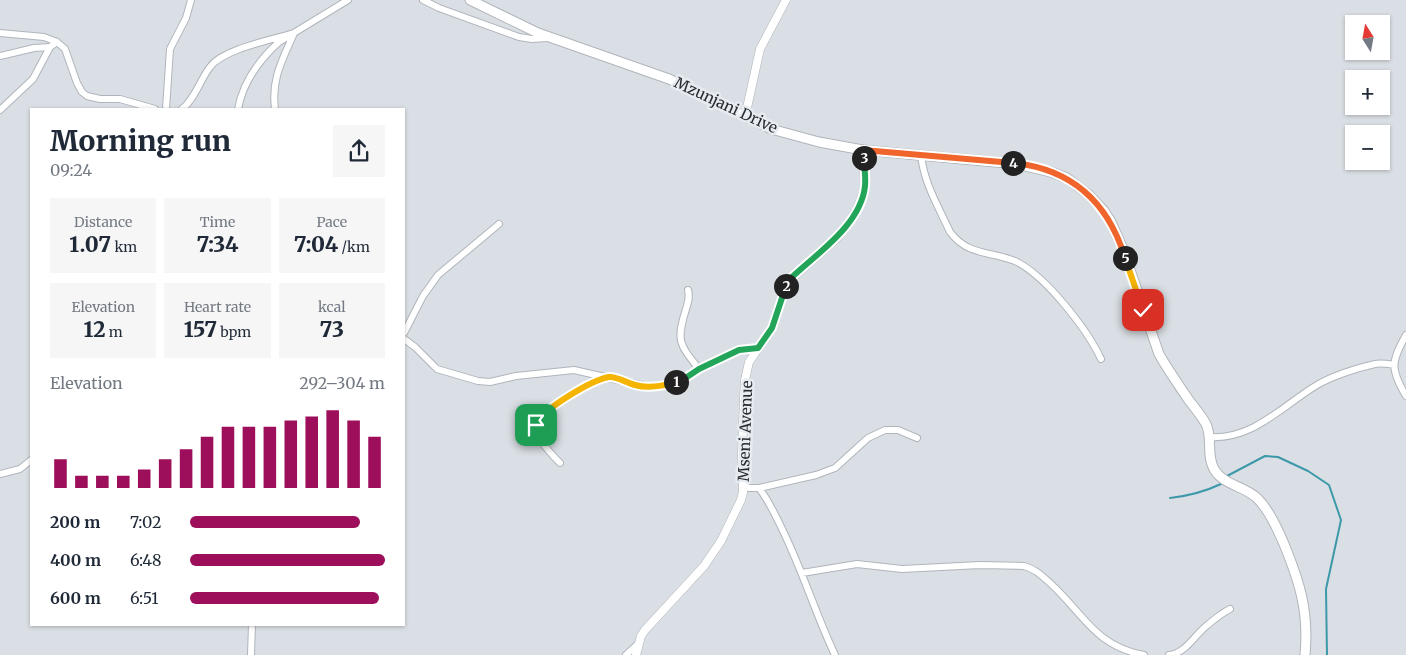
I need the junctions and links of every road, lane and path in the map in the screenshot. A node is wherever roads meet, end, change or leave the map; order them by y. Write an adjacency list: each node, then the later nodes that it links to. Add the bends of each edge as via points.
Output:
1 (191, 0): 13 (street, via 170,49)
2 (348, 0): 7 (street)
3 (423, 0): 8 (street, via 519,37)
4 (470, 0): 8 (main road, Mzunjani Drive)
5 (786, 0): 18 (street, via 760,49)
6 (0, 33): 9 (street, via 44,37)
7 (294, 33): 14 (street, via 221,57 209,68); 15 (street, via 279,42 259,63 240,95); 16 (street, via 276,78)
8 (551, 38): 18 (main road, Mzunjani Drive, via 670,79)
9 (57, 42): 10 (street); 12 (street, via 66,49 77,83 87,96 120,99)
10 (50, 47): 11 (street); 17 (street, via 33,79)
11 (0, 56)
12 (152, 108)
13 (166, 108)
14 (183, 108)
15 (238, 108)
16 (275, 108)
17 (0, 110)
18 (745, 117): 19 (main road, Mzunjani Drive, via 819,142)
19 (863, 150): 20 (main road, Mzunjani Drive); 26 (street, Mseni Avenue, via 865,188 857,210 835,240 790,279 772,328)
20 (921, 154): 27 (street, via 926,181 955,238 969,249 1017,262 1034,273 1087,333); 32 (main road, Mzunjani Drive, via 1017,164 1051,172 1067,178 1089,195 1104,211 1116,232 1159,354 1204,421)
21 (499, 224): 23 (street, via 438,275 426,290)
22 (688, 290): 29 (street, via 680,342)
23 (405, 331)
24 (1406, 335): 28 (street)
25 (405, 340): 30 (street, via 437,369 478,381 574,370)
26 (758, 348): 29 (street, via 739,350); 37 (street, Mseni Avenue, via 749,362 745,380)
27 (1101, 359)
28 (1394, 365): 31 (street, via 1396,378); 32 (street, via 1376,363 1329,380 1251,429 1222,438)
29 (699, 369): 30 (street, via 684,379 656,387)
30 (610, 377): 35 (street, via 580,389 539,419 536,429 539,436)
31 (1406, 396)
32 (1209, 437): 49 (main road, Mzunjani Drive, via 1216,473 1251,493 1266,510 1279,534 1300,589 1307,627)
33 (917, 438): 38 (street, via 898,430 885,430 868,438 835,468)
34 (30, 461): 36 (street, via 20,469)
35 (560, 463)
36 (0, 474)
37 (743, 484): 38 (street); 42 (street, Mseni Avenue, via 744,492 738,509 721,541 692,581 650,623)
38 (759, 488): 39 (street, via 772,507)
39 (802, 573): 46 (street); 47 (street, via 857,564 902,568 1024,566 1054,587 1097,634 1124,650)
40 (1230, 609): 48 (street, via 1181,651)
41 (252, 626): 43 (street)
42 (639, 643): 44 (street); 45 (street, Mseni Avenue)
43 (251, 655)
44 (626, 655)
45 (636, 655)
46 (836, 655)
47 (1144, 655)
48 (1171, 655)
49 (1305, 655)

